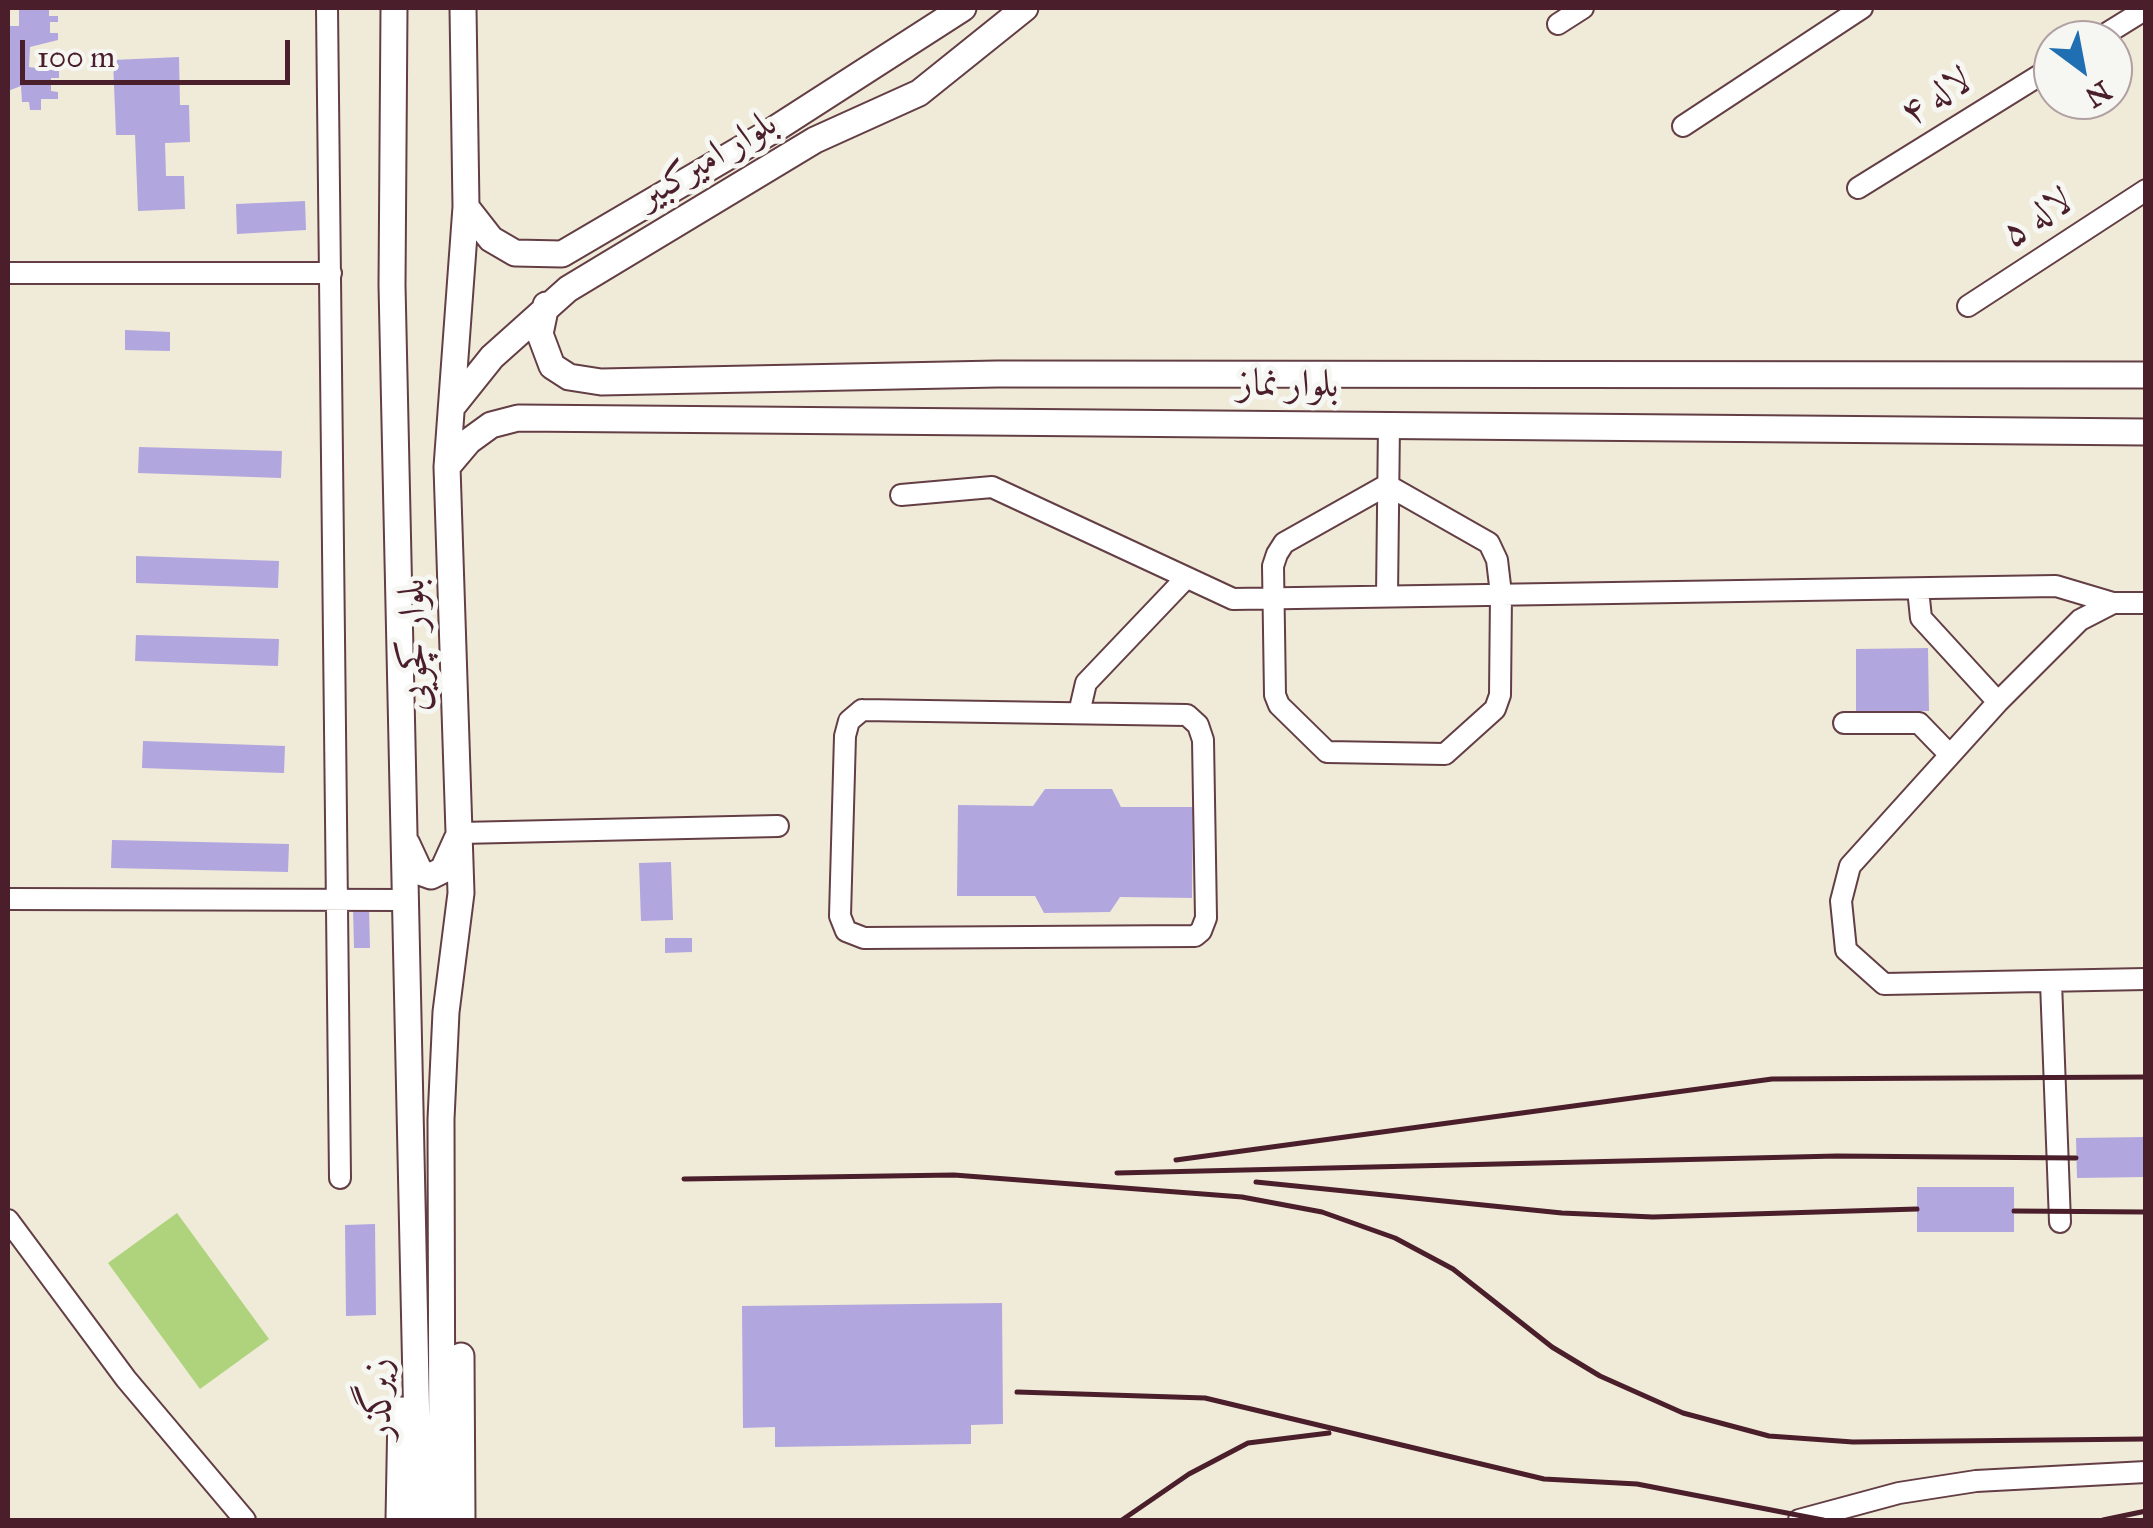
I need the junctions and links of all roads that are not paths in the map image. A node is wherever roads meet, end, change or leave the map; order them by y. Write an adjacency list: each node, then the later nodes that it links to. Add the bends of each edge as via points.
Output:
1 (327, 8): 17 (street)
2 (394, 8): 44 (main road, بلوار کچویی, via 392,286)
3 (463, 8): 15 (main road, بلوار کچویی)
4 (963, 8): 9 (main road, بلوار امیرکبیر)
5 (1026, 8): 11 (main road, بلوار امیرکبیر, via 942,78)
6 (1584, 8): 8 (street)
7 (1862, 8): 12 (street)
8 (1558, 24)
9 (862, 75): 11 (main road, via 885,68 904,74 904,86); 15 (main road, بلوار امیرکبیر, via 562,254 515,253 491,239)
10 (2033, 79): 13 (street, لاله ۴)
11 (888, 108): 18 (main road, بلوار امیرکبیر, via 815,140)
12 (1683, 126)
13 (1858, 188)
14 (2146, 190): 19 (street, لاله ۵)
15 (466, 207): 23 (main road, بلوار کچویی)
16 (8, 273): 17 (street)
17 (330, 273): 46 (street)
18 (546, 305): 20 (main road, بلوار نماز, via 540,334 552,366 570,378); 23 (main road, بلوار امیرکبیر)
19 (1968, 306)
20 (1048, 374): 21 (main road, بلوار نماز); 24 (main road, via 1062,398)
21 (1095, 374): 22 (main road, بلوار نماز); 25 (main road, via 1081,398)
22 (2146, 376)
23 (452, 408): 28 (main road, بلوار کچویی)
24 (1047, 421): 25 (main road, بلوار نماز); 28 (main road, بلوار نماز, via 518,418 491,425)
25 (1102, 421): 26 (main road, بلوار نماز)
26 (1389, 424): 27 (main road, بلوار نماز); 29 (street)
27 (2146, 432)
28 (447, 467): 43 (main road, بلوار کچویی)
29 (1386, 485): 33 (street, via 1489,543); 34 (street); 35 (street, via 1284,543 1273,566)
30 (901, 495): 31 (street, via 992,487)
31 (1186, 578): 35 (street, via 1233,598); 39 (street, via 1086,683)
32 (1918, 589): 33 (street); 36 (street, via 2056,586); 38 (street, via 1921,618)
33 (1502, 594): 34 (street); 35 (street, via 1500,694 1495,708 1445,754 1327,752 1279,706)
34 (1387, 596): 35 (street)
35 (1273, 598)
36 (2114, 603): 37 (street); 38 (street, via 2080,620)
37 (2146, 603)
38 (1998, 702): 41 (street)
39 (1079, 713): 39 (street, via 862,710 849,721 840,916 846,931 864,938 1195,936 1206,918 1204,740 1198,725 1187,715)
40 (1844, 723): 41 (street, via 1919,723)
41 (1950, 755): 49 (street, via 1850,866 1842,901 1846,950 1884,984)
42 (778, 826): 43 (street)
43 (460, 833): 44 (main road, via 443,870 431,876 420,872); 54 (main road, بلوار کچویی, via 462,892 446,1012 442,1119)
44 (405, 839): 47 (main road, بلوار کچویی)
45 (8, 899): 46 (street)
46 (338, 900): 47 (street); 50 (street)
47 (404, 900): 53 (main road, بلوار کچویی)
48 (2146, 980): 49 (street)
49 (2051, 982): 52 (street)
50 (340, 1178)
51 (8, 1220): 56 (street, via 126,1379)
52 (2060, 1222)
53 (416, 1276): 57 (main road, via 403,1326); 58 (main road, زیرگذر)
54 (445, 1279): 59 (main road, زیرگذر); 60 (main road, via 460,1334)
55 (2146, 1472): 61 (street, via 1976,1481)
56 (244, 1520)
57 (399, 1520)
58 (419, 1520)
59 (442, 1520)
60 (462, 1520)
61 (1799, 1520)

